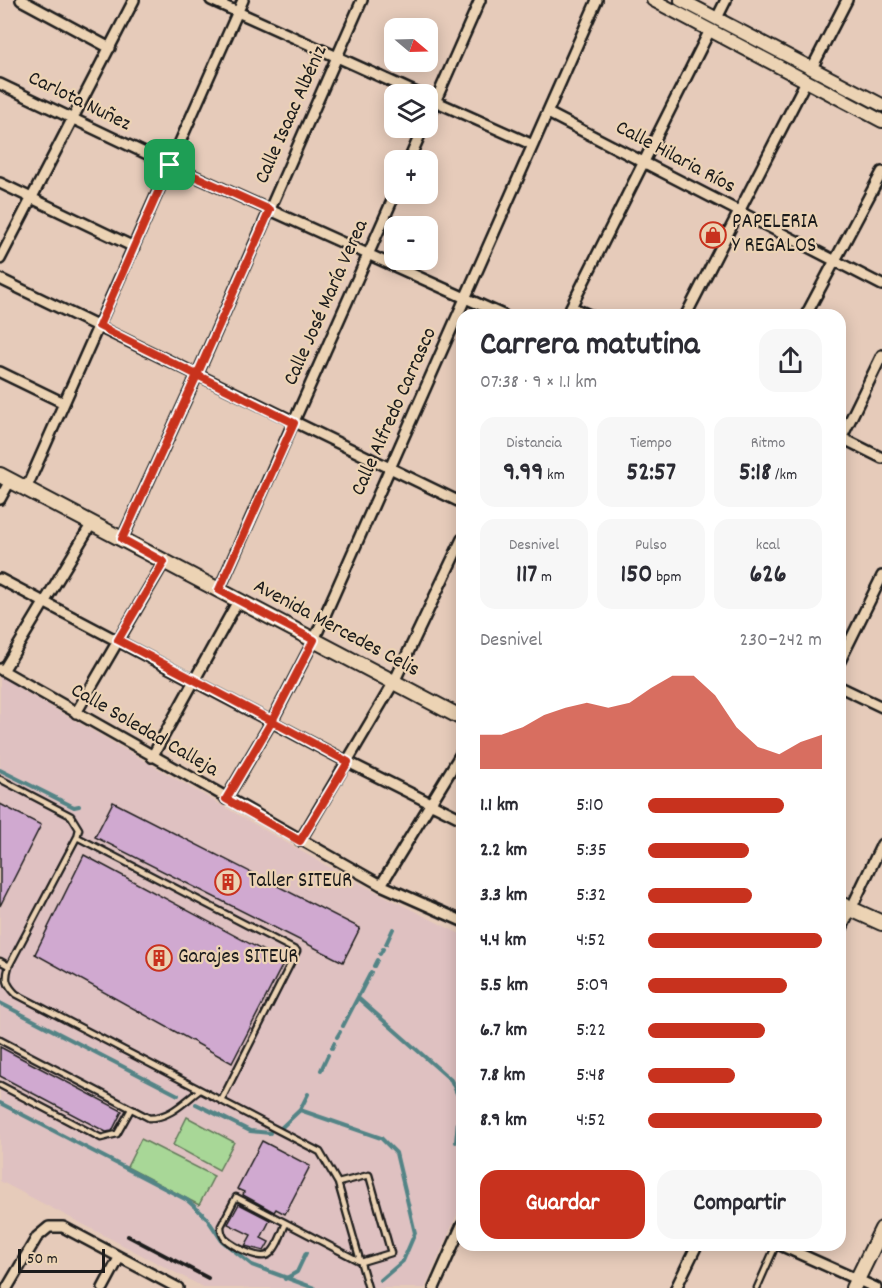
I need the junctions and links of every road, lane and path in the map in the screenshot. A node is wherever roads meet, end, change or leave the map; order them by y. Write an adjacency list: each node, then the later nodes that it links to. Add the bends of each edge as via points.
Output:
1 (21, 0): 15 (street)
2 (134, 0): 15 (street)
3 (211, 0): 12 (street)
4 (243, 0): 12 (street)
5 (362, 0): 16 (street, Calle Isaac Albéniz)
6 (480, 0): 21 (street)
7 (597, 0): 24 (street, Calle Alfredo Carrasco)
8 (653, 0): 14 (street)
9 (681, 0): 13 (street)
10 (726, 0): 13 (street)
11 (847, 0): 17 (street)
12 (237, 13): 16 (street); 29 (street)
13 (717, 18): 17 (street)
14 (710, 30): 18 (street); 28 (street)
15 (110, 48): 25 (street)
16 (336, 58): 20 (street); 34 (street, Calle Isaac Albéniz)
17 (812, 68): 23 (street)
18 (806, 81): 26 (street); 35 (street)
19 (0, 84): 25 (street, Carlota Nuñez)
20 (396, 84)
21 (438, 86)
22 (438, 103): 27 (street)
23 (882, 105)
24 (548, 113): 27 (street, Calle Alfredo Carrasco); 28 (street, Calle Hilaria Ríos)
25 (73, 120): 29 (street, Carlota Nuñez); 32 (street)
26 (882, 121)
27 (533, 146): 42 (street, Calle Alfredo Carrasco)
28 (644, 161): 35 (street, Calle Hilaria Ríos); 45 (street)
29 (170, 165): 34 (street, Carlota Nuñez); 36 (street)
30 (882, 172): 39 (street)
31 (0, 183): 32 (street)
32 (32, 198): 36 (street); 38 (street)
33 (390, 204): 37 (street, Calle José María Verea)
34 (270, 210): 37 (street, Carlota Nuñez); 52 (street, Calle Isaac Albéniz)
35 (738, 212): 39 (street, Calle Hilaria Ríos); 46 (street)
36 (134, 247): 49 (street)
37 (368, 254): 42 (street, Carlota Nuñez); 54 (street, Calle José María Verea)
38 (0, 259)
39 (835, 261): 41 (street, Calle Hilaria Ríos); 47 (street)
40 (0, 279): 49 (street)
41 (882, 285)
42 (465, 297): 43 (street, Calle Alfredo Carrasco); 44 (street, Carlota Nuñez)
43 (460, 309)
44 (490, 309)
45 (570, 309)
46 (689, 309)
47 (809, 309)
48 (456, 318): 58 (street, Calle Alfredo Carrasco)
49 (99, 326): 52 (street); 53 (street)
50 (882, 355): 55 (street)
51 (0, 372): 53 (street)
52 (197, 375): 54 (street); 64 (street, Calle Isaac Albéniz)
53 (64, 403): 60 (street)
54 (294, 423): 58 (street); 69 (street, Calle José María Verea)
55 (846, 427)
56 (846, 442): 57 (street)
57 (882, 458)
58 (390, 468): 62 (street); 73 (street, Calle Alfredo Carrasco)
59 (5, 478): 60 (main road, Avenida Mercedes Celis); 61 (street)
60 (26, 489): 63 (main road, Avenida Mercedes Celis)
61 (0, 499)
62 (456, 500)
63 (92, 523): 64 (main road, Avenida Mercedes Celis); 71 (street)
64 (122, 539): 66 (main road, Avenida Mercedes Celis)
65 (456, 552): 77 (street)
66 (164, 562): 69 (main road, Avenida Mercedes Celis); 72 (street)
67 (882, 576): 74 (street)
68 (0, 579): 71 (street)
69 (219, 590): 70 (main road, Avenida Mercedes Celis)
70 (238, 601): 73 (main road, Avenida Mercedes Celis); 76 (street)
71 (45, 602): 72 (street); 75 (street)
72 (118, 640): 76 (street); 80 (street)
73 (314, 640): 77 (main road, Avenida Mercedes Celis); 82 (street, Calle Alfredo Carrasco)
74 (846, 649)
75 (1, 670): 80 (street, Calle Soledad Calleja)
76 (194, 680): 82 (street); 83 (street)
77 (394, 682): 81 (main road, Avenida Mercedes Celis); 84 (street)
78 (846, 690): 79 (street)
79 (882, 707)
80 (76, 713): 83 (street, Calle Soledad Calleja)
81 (456, 715)
82 (272, 721): 84 (street); 87 (street, Calle Alfredo Carrasco)
83 (152, 757): 87 (street, Calle Soledad Calleja)
84 (348, 762): 88 (street); 91 (street)
85 (456, 762): 88 (street)
86 (0, 780): 90 (lane, via 71,816 79,829)
87 (226, 799): 91 (street, Calle Soledad Calleja)
88 (431, 804): 89 (street); 93 (street)
89 (456, 816)
90 (77, 837): 99 (lane); 103 (lane, via 297,951)
91 (300, 841): 93 (street, Calle Soledad Calleja)
92 (882, 844): 94 (street)
93 (381, 885): 96 (street, Calle Soledad Calleja)
94 (846, 904)
95 (846, 906): 97 (main road)
96 (456, 918)
97 (882, 923)
98 (0, 961): 99 (lane)
99 (9, 966): 102 (lane, via 8,986 16,994)
100 (0, 1040): 104 (lane)
101 (0, 1085): 104 (lane, via 101,1138 117,1134)
102 (200, 1090): 103 (lane); 104 (lane, via 161,1118 149,1118)
103 (221, 1101): 105 (lane, via 320,1152)
104 (131, 1109)
105 (338, 1184): 113 (lane); 113 (lane, via 369,1175 391,1253)
106 (286, 1223): 106 (lane, via 236,1197 221,1231 226,1240 265,1257); 113 (lane)
107 (882, 1229): 114 (main road)
108 (456, 1238): 119 (street)
109 (694, 1251): 120 (street)
110 (775, 1251): 121 (lane)
111 (790, 1251): 114 (street)
112 (119, 1258): 115 (street, via 63,1227 49,1227 38,1237); 116 (street); 117 (street)
113 (361, 1262): 118 (lane)
114 (855, 1284): 122 (street)
115 (7, 1288)
116 (103, 1288)
117 (178, 1288)
118 (368, 1288)
119 (434, 1288)
120 (676, 1288)
121 (757, 1288)
122 (876, 1288)

